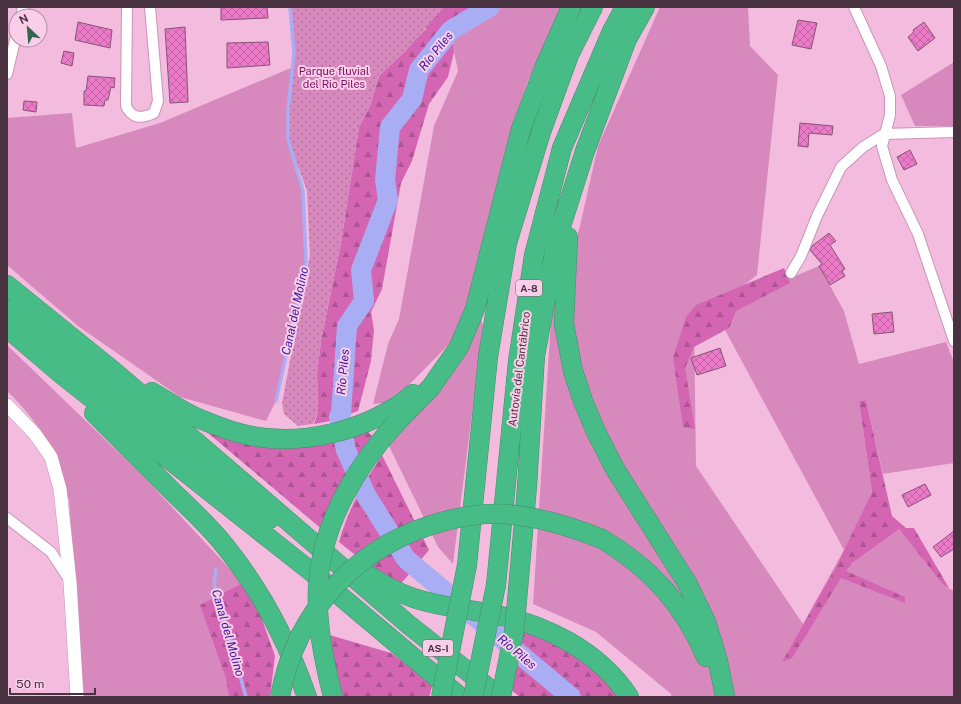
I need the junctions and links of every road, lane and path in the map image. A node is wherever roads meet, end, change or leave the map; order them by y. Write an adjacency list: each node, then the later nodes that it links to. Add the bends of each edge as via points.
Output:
1 (128, 7): 2 (street, via 126,106 135,117 154,113 158,100)
2 (150, 7)
3 (571, 7): 18 (highway, via 544,66 521,129 475,309)
4 (593, 7): 30 (highway, A-8, bridge, via 569,55 507,243 488,358 467,565)
5 (625, 7): 32 (highway, Autovía del Cantábrico / A-8, bridge, via 612,31 562,148 534,255 518,361 496,585)
6 (645, 7): 12 (highway, via 627,39)
7 (854, 7): 11 (street, via 889,90 890,115)
8 (13, 48): 9 (street)
9 (7, 74)
10 (954, 132): 11 (street)
11 (884, 134): 13 (street, via 863,147 842,167); 17 (street, via 882,146 892,180 918,234)
12 (585, 152): 33 (highway, bridge, via 557,239 535,356 514,632); 36 (highway, via 568,231 564,324 573,371 596,432 615,469 687,583 706,622 718,661)
13 (791, 273)
14 (7, 285): 20 (highway)
15 (7, 309): 22 (highway)
16 (7, 328): 19 (highway)
17 (954, 341)
18 (459, 347): 20 (highway, via 404,401 376,416 338,431 304,438 243,434 203,421); 29 (highway, bridge, via 431,387 398,421 360,467 340,504 325,546 318,585 323,653)
19 (60, 374): 24 (highway); 28 (highway, via 87,406 197,515 231,553 277,624)
20 (117, 374): 22 (highway)
21 (7, 405): 25 (street, via 35,434 51,457 60,489)
22 (231, 482): 24 (highway); 33 (highway, AS-I); 34 (highway, bridge, via 398,593 418,600 494,614 543,629 570,642 605,668)
23 (7, 518): 25 (street, via 50,552)
24 (313, 573): 31 (highway, AS-I)
25 (70, 582): 26 (street)
26 (77, 697)
27 (280, 697): 35 (highway, bridge, via 282,682 306,624 346,574 369,555 428,525 464,517 502,514 566,524 602,539 645,569 665,589 697,636)
28 (307, 697)
29 (333, 697)
30 (441, 697)
31 (460, 697)
32 (473, 697)
33 (501, 697)
34 (629, 697)
35 (718, 697)
36 (725, 697)

